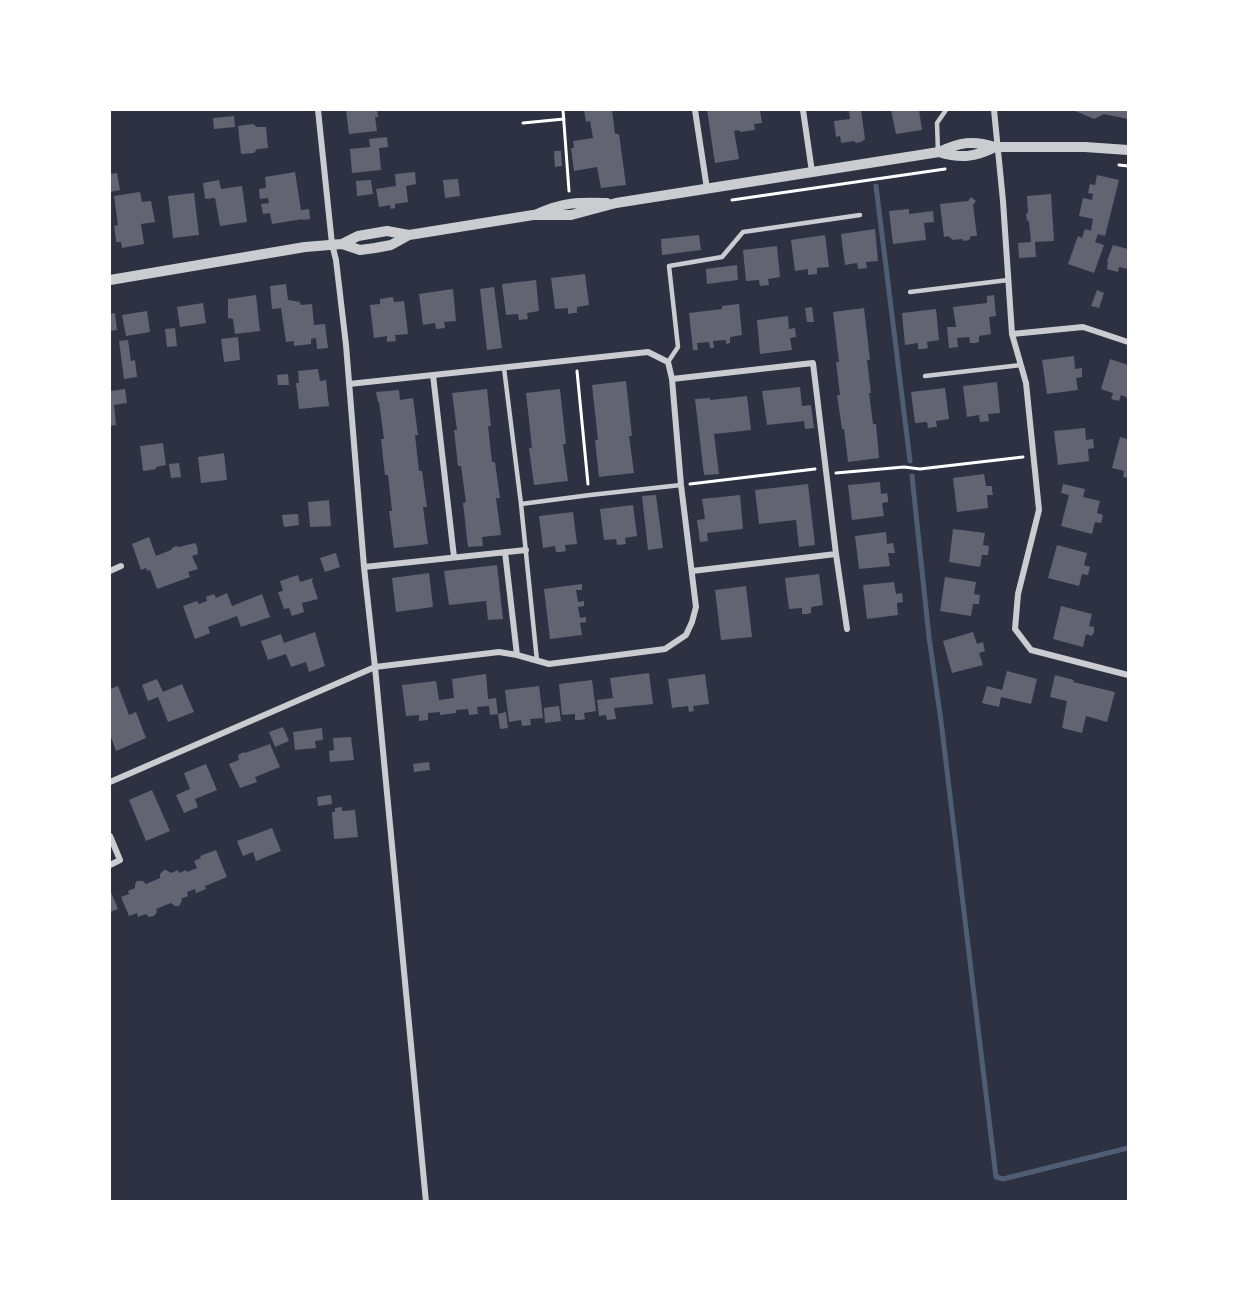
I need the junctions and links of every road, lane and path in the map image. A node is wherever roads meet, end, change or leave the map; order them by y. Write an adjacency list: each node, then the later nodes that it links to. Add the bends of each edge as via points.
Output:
1 (318, 110): 16 (street)
2 (563, 110): 7 (path)
3 (695, 110): 13 (street)
4 (803, 110): 12 (street)
5 (946, 110): 11 (lane, via 937,123)
6 (994, 110): 9 (street)
7 (564, 119): 8 (path); 14 (path)
8 (523, 123)
9 (997, 147): 10 (street); 11 (street, via 966,142); 18 (street)
10 (1128, 150)
11 (939, 152): 12 (street)
12 (812, 172): 13 (street)
13 (708, 189): 16 (street, via 616,203 570,203 535,215 409,235 387,231)
14 (569, 198)
15 (860, 215): 23 (lane, via 743,232 722,257 669,266 678,347)
16 (337, 244): 17 (street); 29 (street)
17 (110, 280)
18 (1008, 280): 19 (lane); 20 (street)
19 (909, 292)
20 (1012, 334): 21 (street, via 1083,327); 24 (street)
21 (1128, 342)
22 (576, 361): 23 (street, via 648,352); 25 (street); 33 (path)
23 (668, 362): 28 (street)
24 (1021, 365): 27 (lane); 30 (street)
25 (504, 368): 26 (street); 34 (lane)
26 (433, 375): 29 (street); 38 (street)
27 (925, 376)
28 (672, 380): 31 (street, via 813,363); 32 (street)
29 (349, 384): 40 (street)
30 (1034, 456): 31 (path, via 920,469 840,474); 47 (street, via 1039,510 1018,594 1015,629 1031,650)
31 (826, 471): 32 (path, via 812,469); 37 (street)
32 (681, 485): 33 (lane); 42 (street)
33 (590, 495): 34 (lane)
34 (521, 504): 35 (lane)
35 (526, 550): 36 (street); 45 (lane)
36 (505, 552): 38 (street); 44 (street)
37 (836, 554): 42 (street); 43 (street)
38 (454, 557): 40 (street)
39 (121, 566): 41 (street)
40 (364, 567): 46 (street)
41 (110, 571)
42 (692, 571): 45 (street, via 696,607 692,622 686,635 665,649 549,664)
43 (847, 629)
44 (517, 655): 45 (street); 46 (street, via 499,652)
45 (537, 661)
46 (375, 667): 48 (street); 51 (street)
47 (1128, 675)
48 (110, 782)
49 (110, 836): 50 (street, via 120,860)
50 (110, 865)
51 (426, 1202)

